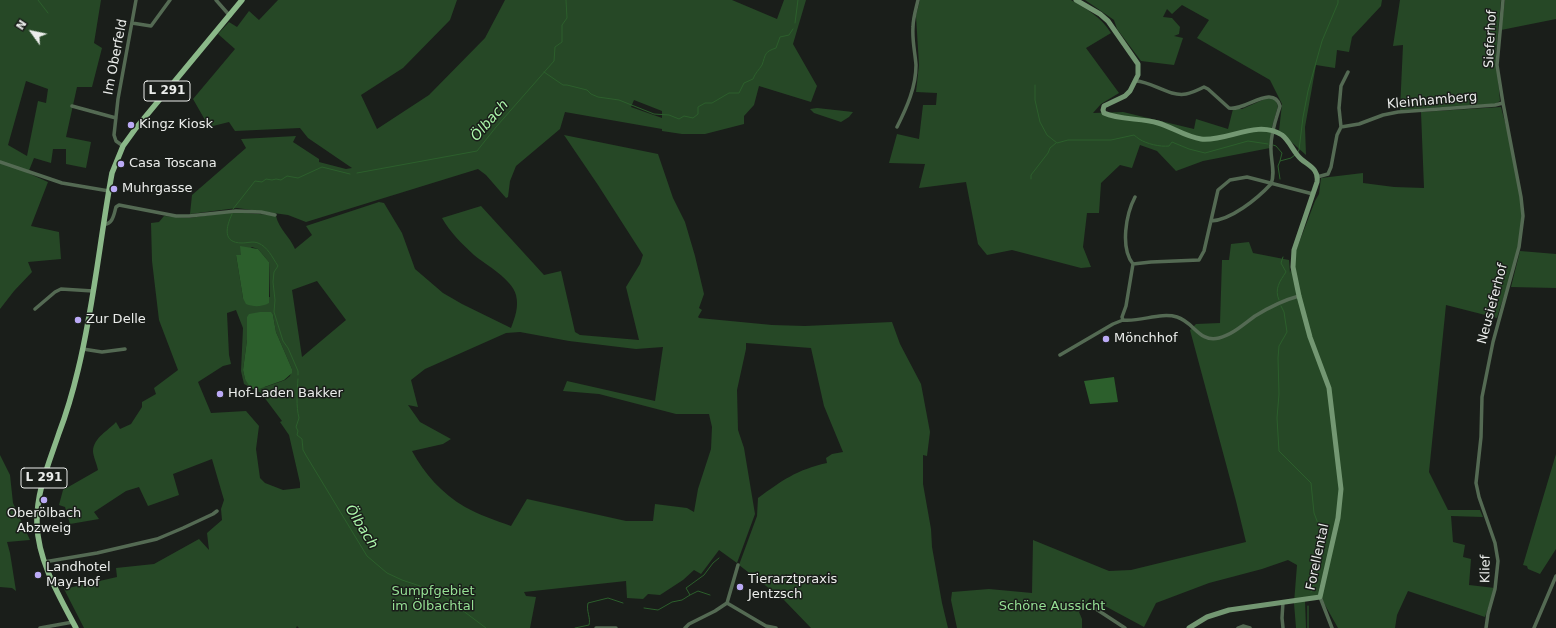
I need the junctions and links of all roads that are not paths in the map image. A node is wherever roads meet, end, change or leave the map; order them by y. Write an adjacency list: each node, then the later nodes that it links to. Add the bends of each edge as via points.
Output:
1 (136, 0): 9 (street, Im Oberfeld)
2 (170, 0): 9 (street, via 151,26)
3 (216, 0): 8 (street)
4 (242, 0): 8 (main road, L 291)
5 (918, 0): 15 (street, via 912,27 916,66 914,80 910,100)
6 (1076, 0): 11 (street, via 1100,14 1110,26 1137,63 1139,68)
7 (1503, 0): 12 (street, Sieferhof, via 1497,56)
8 (230, 16): 18 (main road, L 291)
9 (132, 23): 14 (street, Im Oberfeld)
10 (1348, 72): 16 (street, via 1339,101)
11 (1136, 81): 17 (street, via 1175,94 1186,94 1204,87 1233,109 1270,96 1279,102 1280,106); 17 (street, via 1125,96 1104,106 1104,113 1156,122 1190,137 1204,139 1257,130)
12 (1503, 103): 16 (street, Kleinhamberg, via 1398,112); 37 (street, Neusieferhof, via 1522,203 1523,223 1483,386 1476,483)
13 (72, 106): 14 (street)
14 (116, 118): 18 (street, Im Oberfeld, via 115,138)
15 (898, 127)
16 (1341, 127): 20 (street, via 1329,173)
17 (1272, 131): 20 (street, via 1285,138 1297,155 1313,168); 21 (street, via 1271,158 1274,177)
18 (123, 146): 22 (main road, L 291, via 114,165)
19 (0, 162): 22 (street, via 62,183)
20 (1317, 177): 23 (street, Forellental)
21 (1271, 184): 23 (street); 26 (street, via 1232,215); 26 (street, via 1247,177 1226,182 1218,190)
22 (109, 191): 27 (main road, L 291)
23 (1313, 194): 30 (street, Forellental, via 1293,257)
24 (1135, 197): 28 (street, via 1130,208 1125,245)
25 (275, 215): 27 (street, via 236,211 176,216 119,205 111,223)
26 (1211, 221): 28 (street, via 1204,251 1199,260)
27 (103, 224): 29 (main road, L 291)
28 (1133, 264): 32 (street)
29 (93, 291): 31 (street, via 61,289); 33 (main road, L 291)
30 (1300, 296): 32 (street, via 1273,307 1221,338 1214,339 1202,336 1183,320 1173,316); 41 (street, Forellental, via 1310,337 1329,388 1341,489 1338,518)
31 (35, 310)
32 (1123, 320): 35 (street)
33 (83, 349): 34 (street, via 102,352); 38 (main road, L 291, via 70,403 39,499 37,524)
34 (125, 349)
35 (1060, 355)
36 (217, 511): 38 (street, via 157,539)
37 (1483, 512): 58 (street, Klief, via 1498,561)
38 (44, 562): 45 (main road, L 291)
39 (738, 564): 42 (street)
40 (1556, 576): 59 (street)
41 (1320, 597): 43 (street); 57 (street, Forellental)
42 (727, 602): 50 (street); 51 (street, via 766,626)
43 (1283, 602): 53 (street, via 1222,612 1207,617); 56 (street)
44 (1096, 609): 52 (street)
45 (73, 622): 46 (street); 47 (main road, L 291)
46 (40, 628)
47 (76, 628)
48 (596, 628): 49 (street)
49 (616, 628)
50 (685, 628)
51 (776, 628)
52 (1125, 628)
53 (1189, 628)
54 (1238, 628): 55 (street)
55 (1250, 628)
56 (1283, 628)
57 (1332, 628)
58 (1486, 628)
59 (1534, 628)

